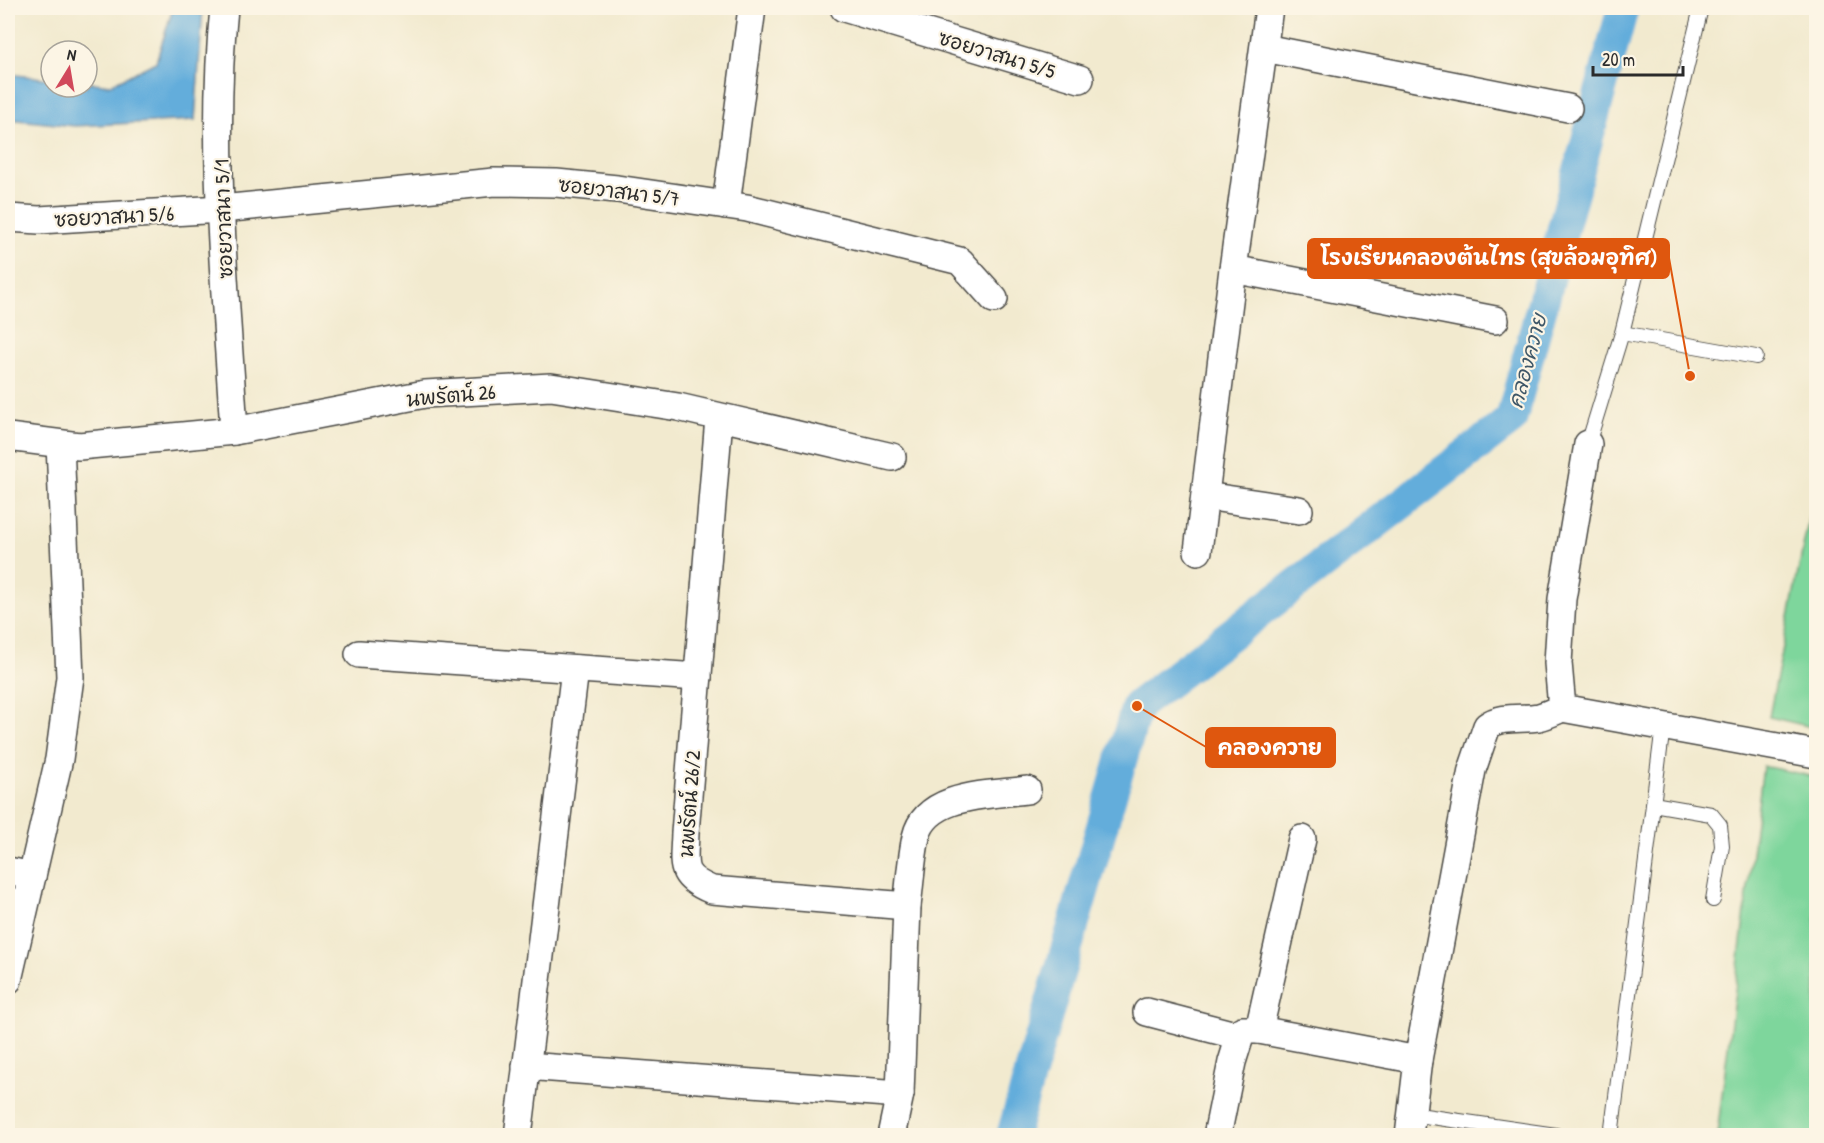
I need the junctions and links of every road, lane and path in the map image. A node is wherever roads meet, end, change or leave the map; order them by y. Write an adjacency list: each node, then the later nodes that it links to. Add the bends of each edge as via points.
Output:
1 (224, 8): 10 (street, ซอยวาสนา 5/1, via 219,59)
2 (752, 8): 9 (street)
3 (844, 8): 7 (street, ซอยวาสนา 5/5)
4 (1269, 8): 6 (street)
5 (1701, 8): 15 (lane)
6 (1264, 48): 8 (street); 12 (street)
7 (1080, 79)
8 (1568, 108)
9 (726, 206): 10 (street, ซอยวาสนา 5/7, via 617,189 494,182); 13 (street, ซอยวาสนา 5/7, via 960,261)
10 (221, 209): 11 (street, ซอยวาสนา 5/6, via 39,220); 18 (street, ซอยวาสนา 5/1)
11 (8, 218)
12 (1233, 269): 14 (street); 23 (street)
13 (994, 299)
14 (1495, 320)
15 (1623, 333): 16 (lane); 21 (lane)
16 (1756, 357)
17 (719, 418): 18 (street, นพรัตน์ 26, via 678,407 551,387 425,394); 22 (street, นพรัตน์ 26); 28 (street, นพรัตน์ 26/2)
18 (234, 431): 20 (street, นพรัตน์ 26, via 80,446)
19 (8, 437): 20 (street, นพรัตน์ 26)
20 (60, 444): 35 (street, via 70,677 59,759)
21 (1588, 444): 29 (street, via 1562,599 1558,663)
22 (892, 457)
23 (1205, 496): 24 (street); 25 (street)
24 (1299, 510)
25 (1198, 551)
26 (359, 654): 27 (street)
27 (575, 669): 28 (street); 42 (street)
28 (698, 677): 37 (street, นพรัตน์ 26/2, via 684,833 684,868 690,878 712,890)
29 (1562, 708): 30 (street); 41 (street, via 1540,717 1493,721 1487,726 1472,770)
30 (1663, 726): 31 (street); 33 (lane)
31 (1816, 754)
32 (1028, 790): 37 (street, via 945,804 925,817 916,836)
33 (1653, 804): 36 (lane, via 1711,814 1720,825 1722,846); 49 (lane)
34 (1302, 839): 40 (street)
35 (20, 873): 38 (street)
36 (1713, 900)
37 (907, 906): 43 (street)
38 (8, 980)
39 (1147, 1012): 40 (street)
40 (1249, 1033): 41 (street); 48 (street, via 1232,1062)
41 (1418, 1060): 44 (street)
42 (526, 1066): 43 (street); 46 (street)
43 (900, 1094): 47 (street)
44 (1410, 1125): 45 (lane)
45 (1556, 1135)
46 (518, 1136)
47 (891, 1136)
48 (1217, 1136)
49 (1611, 1136)

